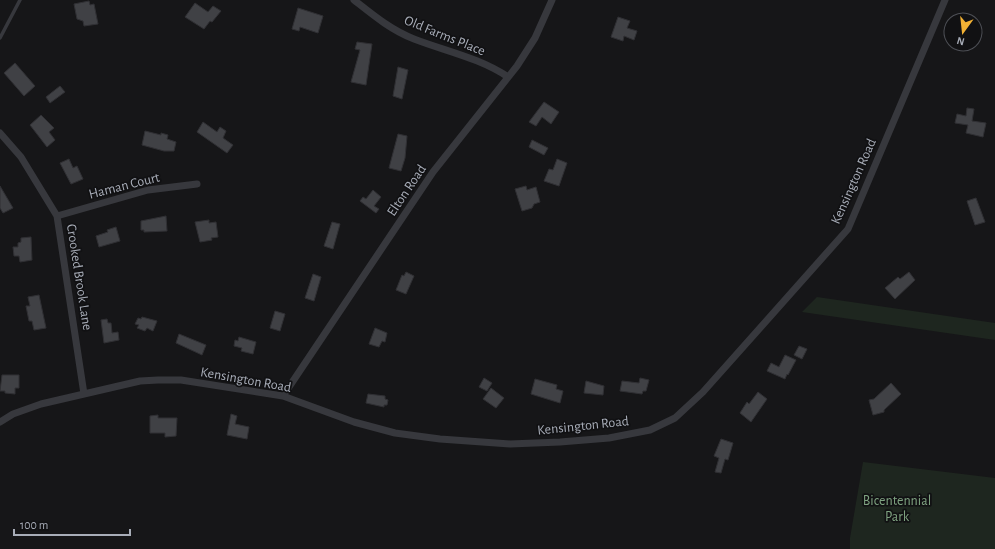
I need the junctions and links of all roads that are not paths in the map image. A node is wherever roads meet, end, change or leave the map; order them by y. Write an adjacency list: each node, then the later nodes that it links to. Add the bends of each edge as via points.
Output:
1 (20, 0): 5 (lane)
2 (354, 0): 6 (street, Old Farms Place, via 386,25 406,35 495,69)
3 (552, 0): 6 (street, Elton Road, via 535,38)
4 (945, 0): 11 (street, Kensington Road, via 848,229 703,392 675,418 650,430 609,438 510,444 395,433 354,422)
5 (0, 38)
6 (508, 77): 11 (street, Elton Road, via 433,172)
7 (0, 133): 9 (street, Crooked Brook Lane, via 21,157)
8 (197, 184): 9 (street, Haman Court, via 148,190)
9 (57, 216): 10 (street, Crooked Brook Lane)
10 (84, 394): 11 (street, Kensington Road, via 140,380 181,380); 12 (street, Kensington Road, via 41,404 13,414)
11 (283, 396)
12 (0, 422)

